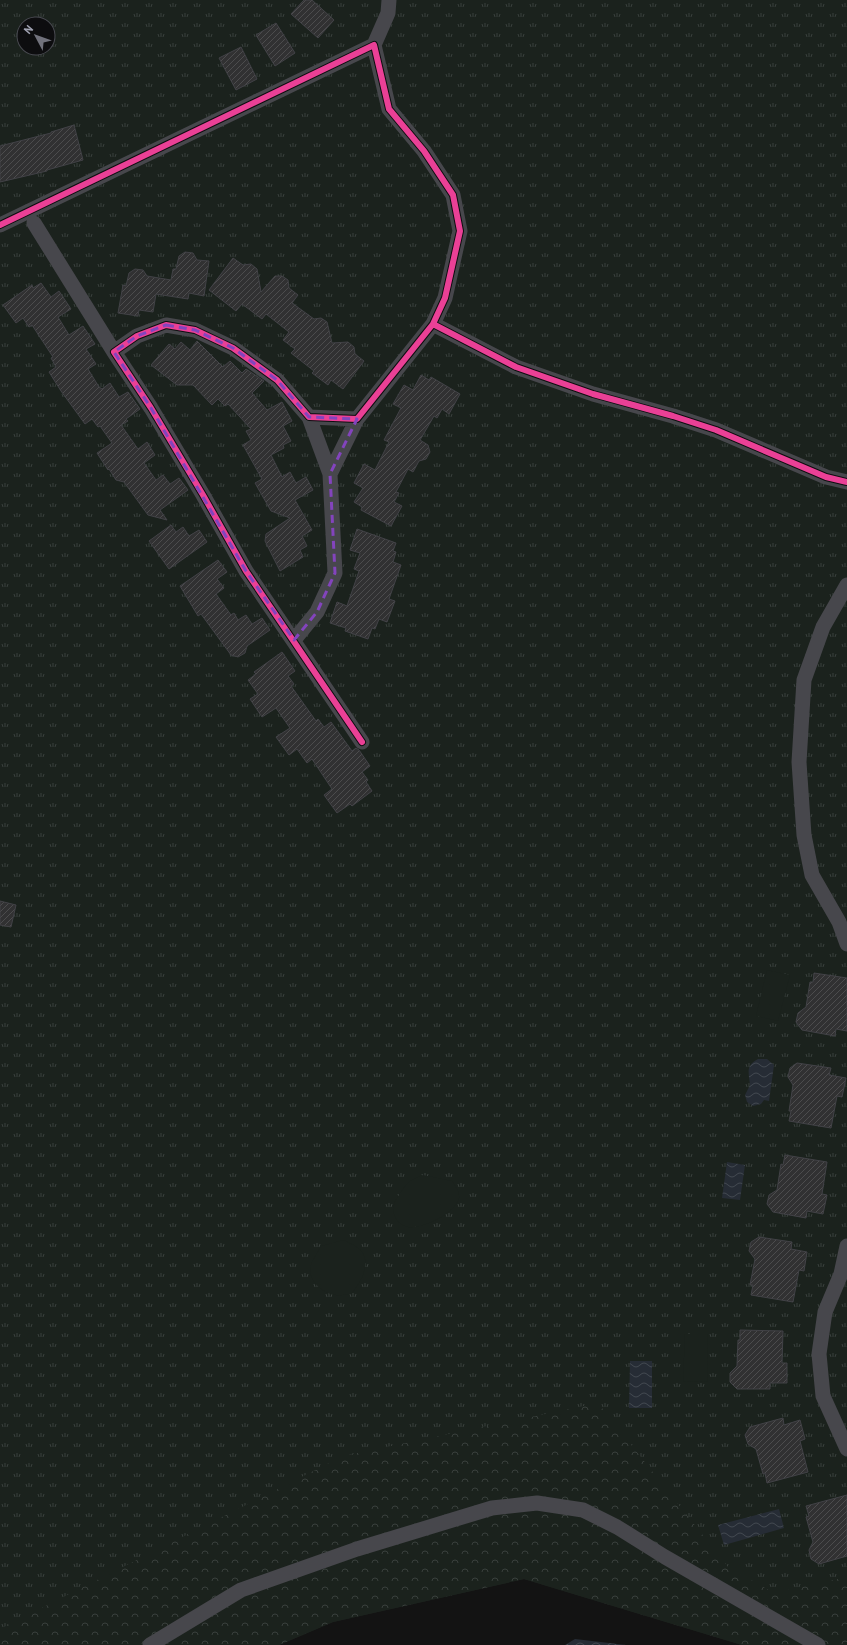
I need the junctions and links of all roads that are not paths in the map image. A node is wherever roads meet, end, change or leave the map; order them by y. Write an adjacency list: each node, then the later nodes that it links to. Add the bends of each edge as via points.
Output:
1 (389, 0): 2 (street, via 388,12)
2 (374, 45): 4 (street); 5 (street, via 389,109 424,152 453,195 460,231 445,298)
3 (34, 223): 6 (street)
4 (0, 225)
5 (433, 324): 8 (street); 10 (street, via 516,367 593,394 716,430 826,477)
6 (114, 352): 7 (street, via 136,336 166,326 195,330 233,348 277,380); 12 (street, via 151,408 246,571)
7 (310, 417): 8 (street); 9 (street)
8 (357, 419): 9 (street)
9 (330, 474): 12 (street, via 334,574 317,612)
10 (847, 482)
11 (847, 585): 14 (street, via 823,627 804,680 799,762 804,835 812,875 839,922)
12 (294, 640): 13 (street)
13 (362, 742)
14 (847, 944)
15 (847, 1246): 16 (street, via 841,1274 825,1312 819,1354 823,1396)
16 (847, 1449)
17 (150, 1645): 18 (street, via 241,1590 357,1549 492,1508 537,1503 583,1510 617,1527)
18 (818, 1645)

